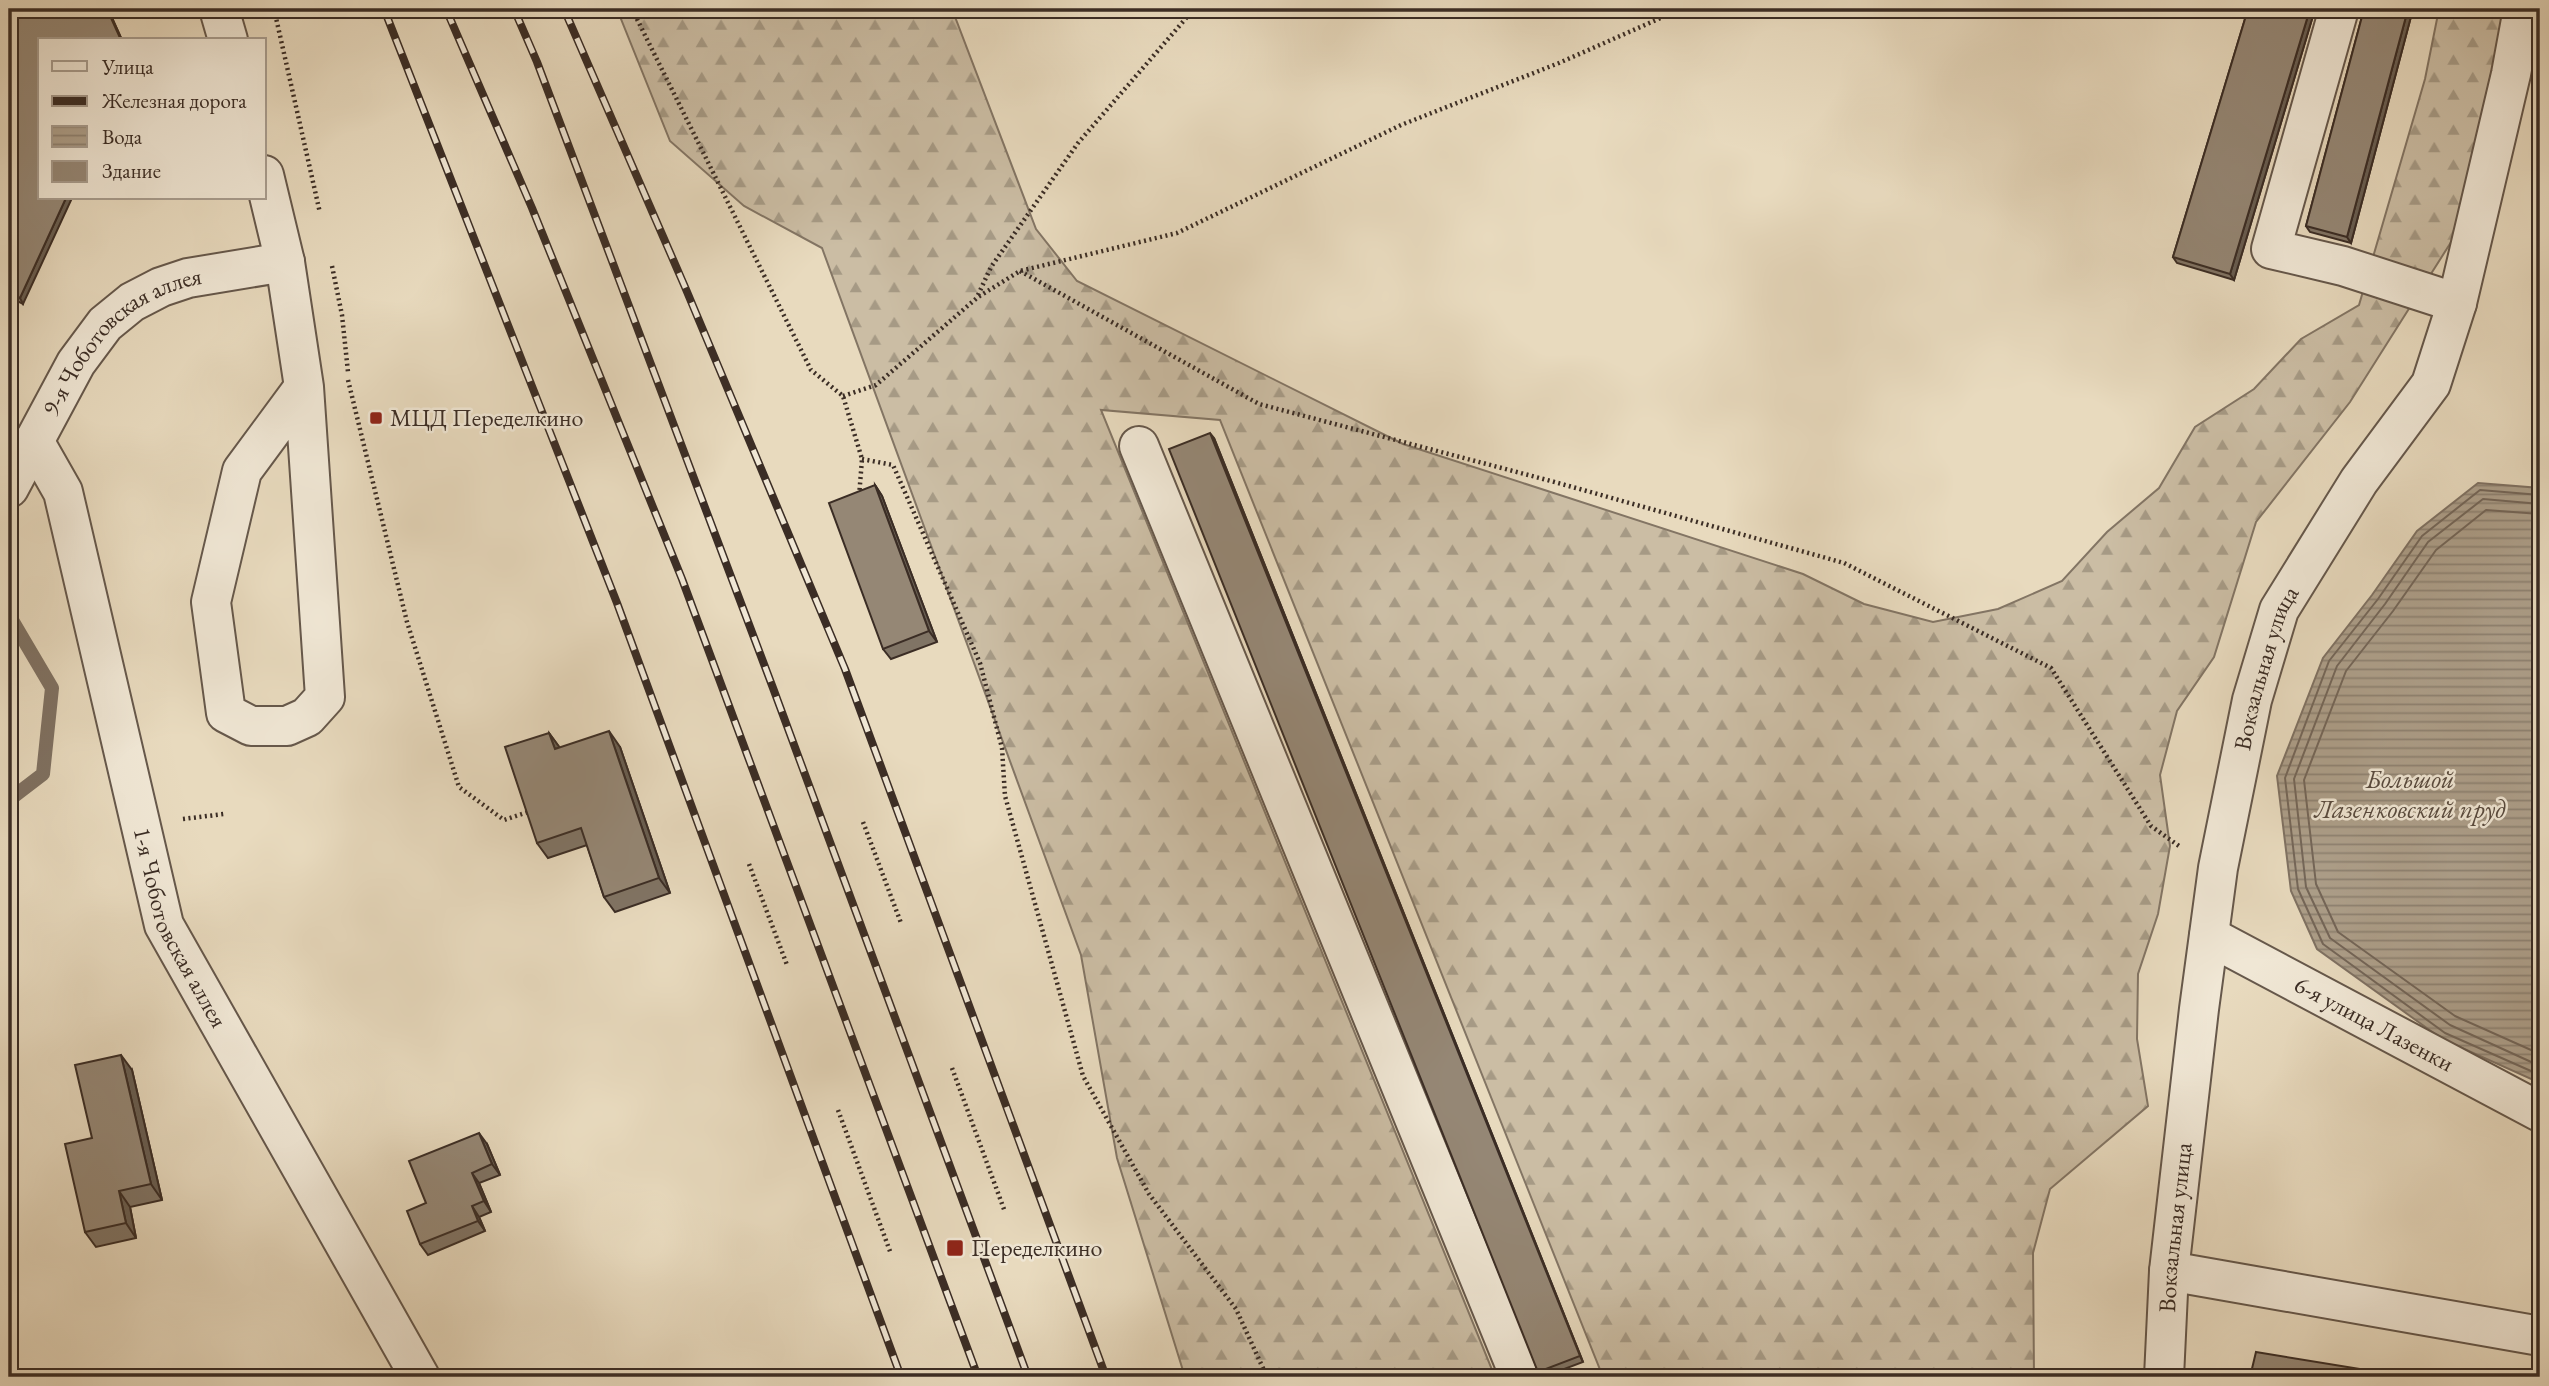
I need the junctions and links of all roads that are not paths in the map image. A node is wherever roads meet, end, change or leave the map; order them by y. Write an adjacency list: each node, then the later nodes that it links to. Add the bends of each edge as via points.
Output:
1 (219, 9): 4 (street)
2 (2339, 9): 7 (street, via 2272,249 2343,266)
3 (2523, 9): 7 (street, Вокзальная улица)
4 (227, 38)
5 (266, 183): 6 (street)
6 (285, 262): 8 (street); 9 (street, 9-я Чоботовская аллея, via 188,278 132,302 105,324 76,363)
7 (2457, 303): 12 (street, Вокзальная улица, via 2431,384 2359,481 2279,610 2252,701)
8 (304, 387): 8 (street, via 242,471 211,601 226,713 251,726 287,726 307,717 325,697)
9 (34, 441): 11 (street, 9-я Чоботовская аллея); 16 (street, 1-я Чоботовская аллея, via 63,492 164,925)
10 (1139, 446): 17 (street)
11 (9, 488)
12 (2209, 936): 13 (street, 6-я улица Лазенки); 14 (street, Вокзальная улица)
13 (2540, 1112)
14 (2169, 1271): 15 (street); 18 (street, Вокзальная улица)
15 (2540, 1336)
16 (419, 1377)
17 (1520, 1377)
18 (2164, 1377)

